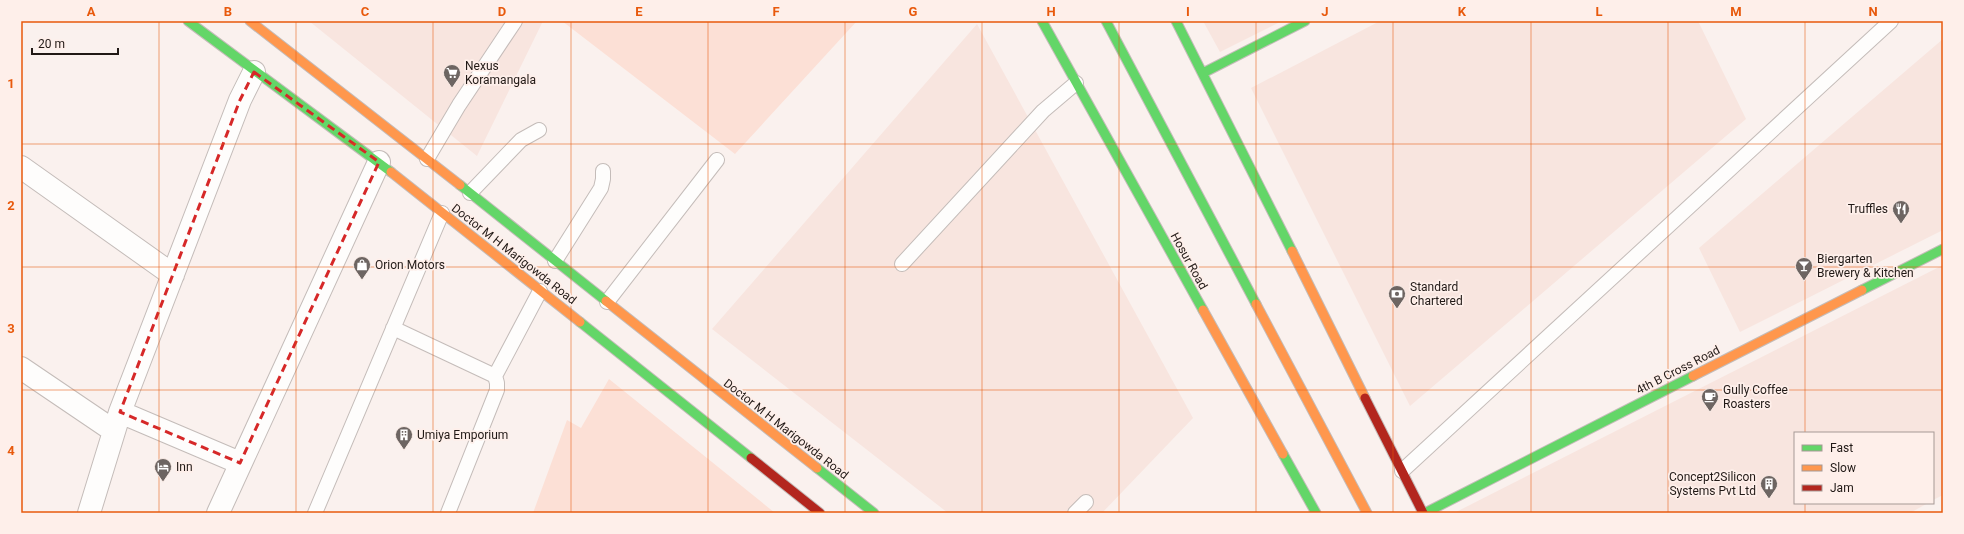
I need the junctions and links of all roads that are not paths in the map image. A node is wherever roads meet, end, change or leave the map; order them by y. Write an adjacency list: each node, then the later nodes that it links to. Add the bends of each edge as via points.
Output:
1 (188, 21): 9 (main road, Doctor M H Marigowda Road)
2 (250, 21): 13 (main road, Doctor M H Marigowda Road)
3 (515, 21): 13 (lane, via 459,105)
4 (1042, 21): 11 (main road, Hosur Road)
5 (1106, 21): 41 (main road)
6 (1176, 21): 10 (main road)
7 (1305, 21): 10 (main road)
8 (1891, 21): 31 (lane)
9 (254, 72): 15 (main road, Doctor M H Marigowda Road); 23 (street, via 240,100)
10 (1203, 73): 31 (main road)
11 (1076, 83): 22 (lane, via 1043,111); 40 (main road, Hosur Road)
12 (538, 130): 18 (lane, via 521,140)
13 (427, 159): 18 (main road, Doctor M H Marigowda Road)
14 (717, 160): 25 (lane)
15 (379, 162): 19 (main road, Doctor M H Marigowda Road); 30 (street)
16 (21, 167): 23 (street)
17 (603, 171): 21 (lane, via 600,188)
18 (470, 193): 21 (main road, Doctor M H Marigowda Road)
19 (442, 213): 24 (main road, Doctor M H Marigowda Road); 26 (lane)
20 (1943, 249): 42 (main road, 4th B Cross Road)
21 (555, 261): 25 (main road, Doctor M H Marigowda Road)
22 (902, 264)
23 (173, 275): 29 (street)
24 (540, 291): 28 (lane); 37 (main road, Doctor M H Marigowda Road)
25 (607, 302): 38 (main road, Doctor M H Marigowda Road)
26 (393, 328): 28 (lane); 35 (lane)
27 (21, 368): 29 (street)
28 (495, 376): 36 (lane, via 497,390)
29 (117, 422): 30 (street); 33 (street)
30 (240, 463): 34 (street)
31 (1402, 471): 42 (main road)
32 (1086, 502): 39 (lane)
33 (89, 513)
34 (218, 513)
35 (315, 513)
36 (448, 513)
37 (820, 513)
38 (874, 513)
39 (1075, 513)
40 (1316, 513)
41 (1367, 513)
42 (1424, 513)

